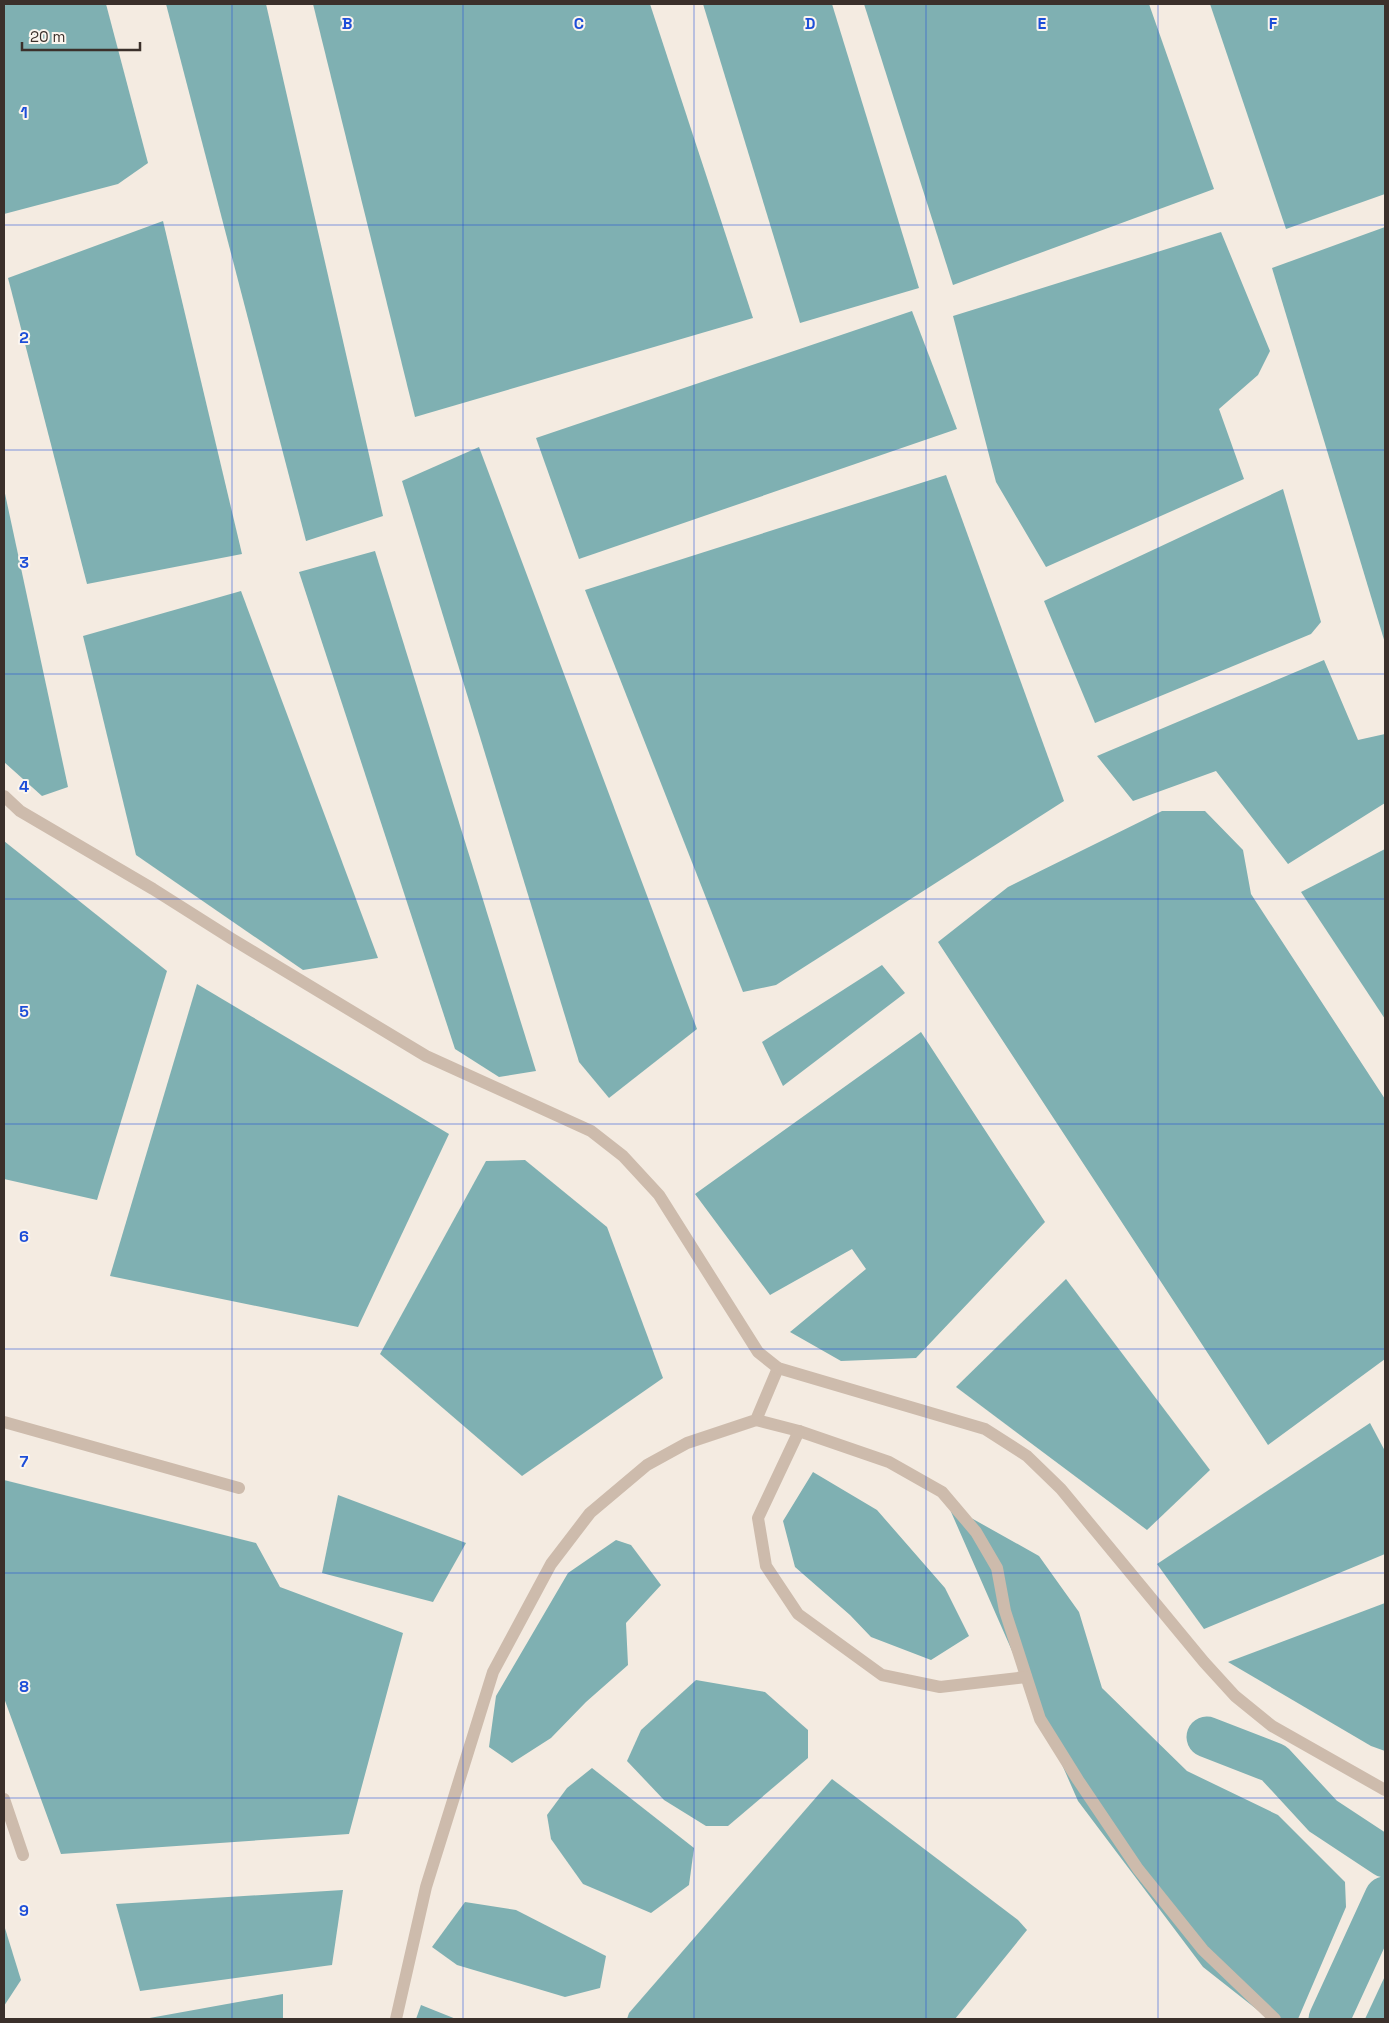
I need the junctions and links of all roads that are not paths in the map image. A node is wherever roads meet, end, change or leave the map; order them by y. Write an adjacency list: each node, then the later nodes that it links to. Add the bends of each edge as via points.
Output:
1 (4, 796): 2 (street, via 20,811 426,1056 591,1131 623,1156 658,1195 758,1352)
2 (778, 1368): 3 (street); 8 (street, via 985,1430 1028,1456 1061,1489 1234,1696 1272,1726)
3 (756, 1420): 5 (street); 11 (street, via 687,1443 647,1465 590,1514 551,1564 493,1672 426,1887)
4 (4, 1422): 6 (street)
5 (799, 1431): 7 (street, via 889,1462 942,1492 976,1532 997,1568 1005,1610); 7 (street, via 758,1518 766,1566 798,1614 882,1675 940,1687)
6 (239, 1488)
7 (1026, 1677): 12 (street, via 1040,1718 1138,1869 1203,1950)
8 (1385, 1790)
9 (4, 1799): 10 (street)
10 (23, 1855)
11 (396, 2019)
12 (1275, 2019)

